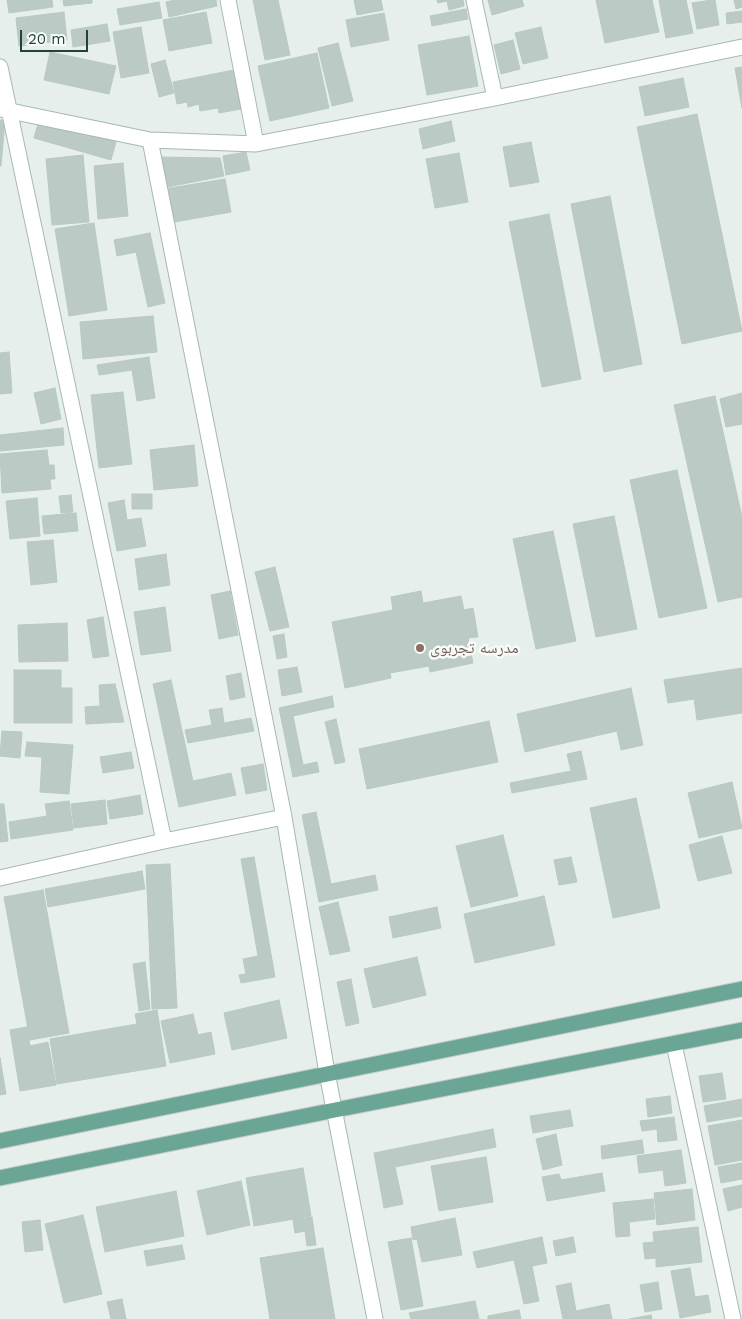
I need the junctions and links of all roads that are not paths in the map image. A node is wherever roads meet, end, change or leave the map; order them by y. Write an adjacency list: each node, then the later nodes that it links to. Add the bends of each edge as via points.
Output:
1 (228, 0): 8 (street)
2 (474, 0): 5 (street)
3 (742, 47): 5 (street)
4 (0, 66): 6 (street)
5 (495, 98): 8 (street)
6 (4, 110): 7 (street); 10 (street)
7 (150, 140): 8 (street); 9 (street)
8 (256, 144)
9 (284, 817): 10 (street); 15 (street)
10 (164, 841): 11 (street)
11 (0, 878)
12 (742, 990): 15 (main road)
13 (742, 1030): 14 (main road)
14 (674, 1044): 16 (main road); 20 (street)
15 (327, 1073): 16 (street); 17 (main road)
16 (335, 1110): 18 (main road); 19 (street)
17 (0, 1141)
18 (0, 1178)
19 (375, 1319)
20 (733, 1319)

